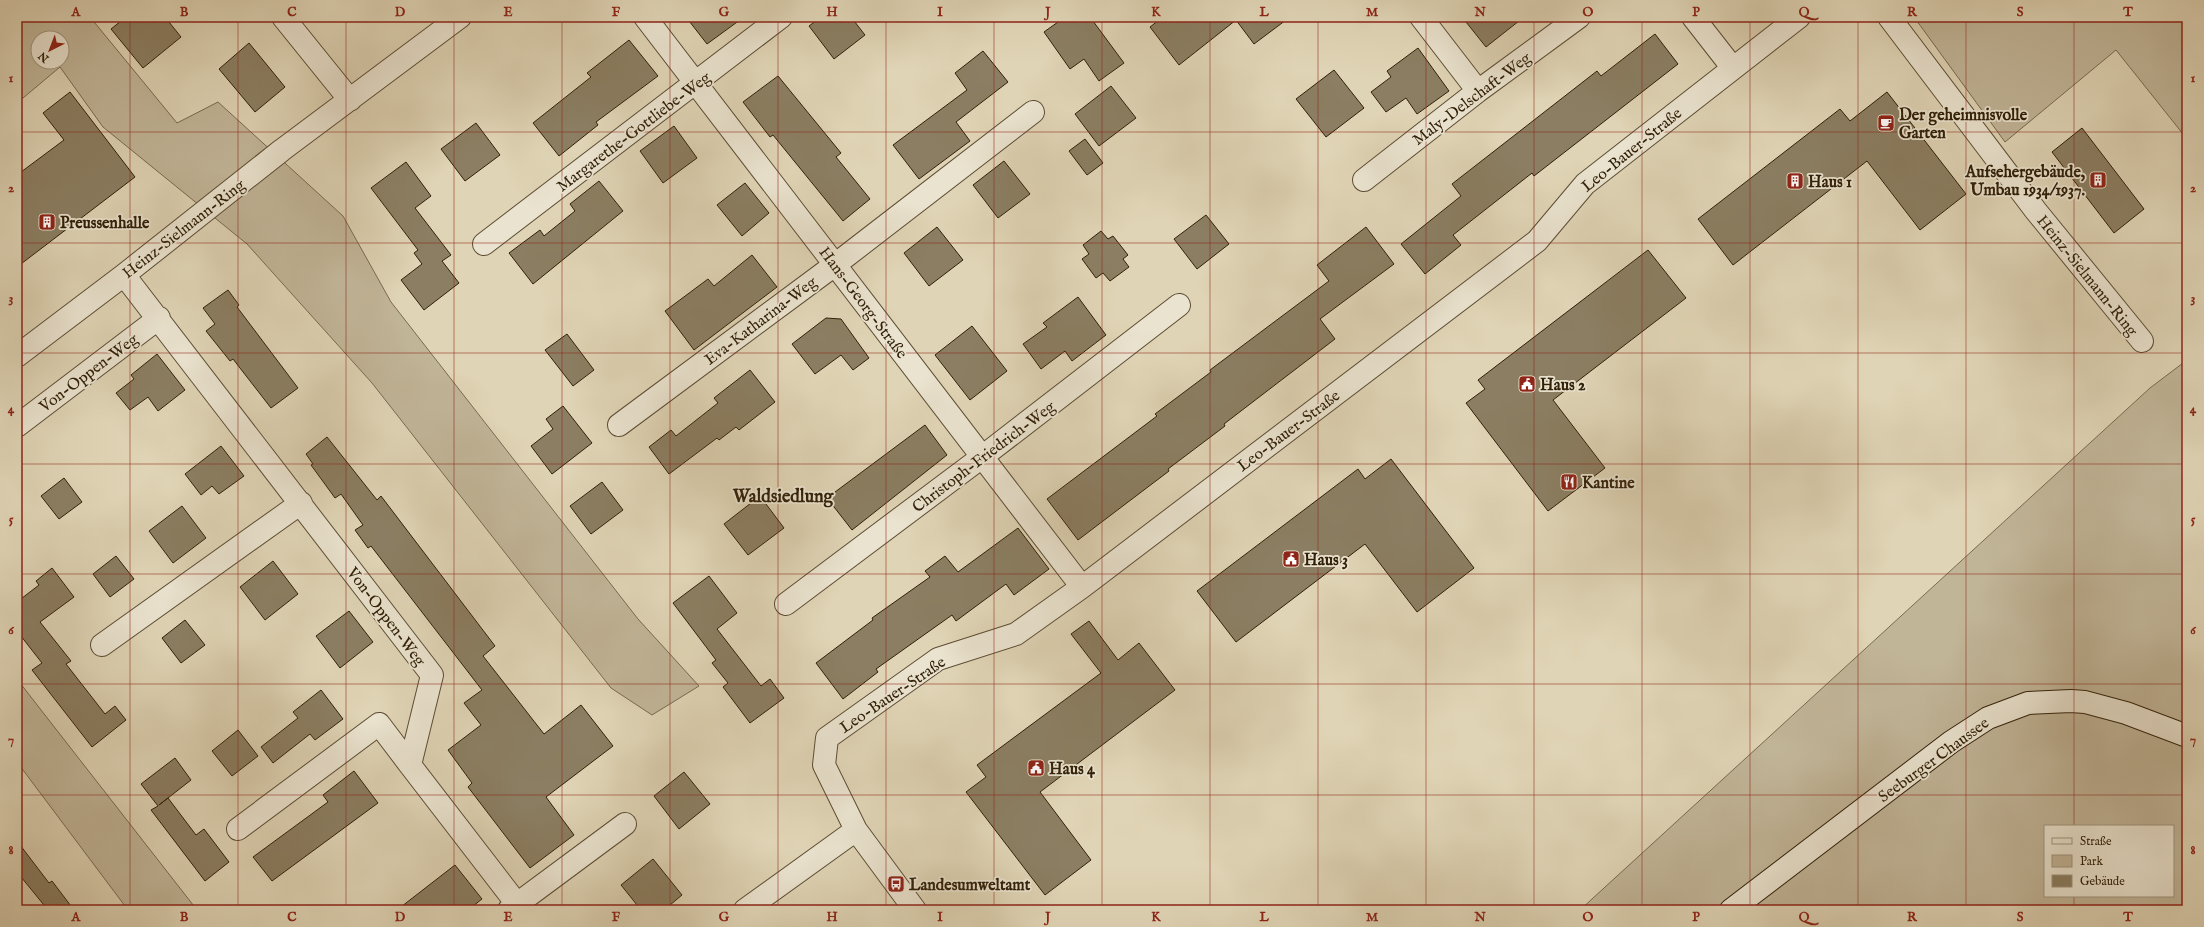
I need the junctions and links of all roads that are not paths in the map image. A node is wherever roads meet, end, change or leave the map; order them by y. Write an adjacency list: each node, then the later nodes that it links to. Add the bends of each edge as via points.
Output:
1 (283, 17): 13 (street)
2 (460, 17): 13 (street, Heinz-Sielmann-Ring)
3 (644, 17): 11 (street, Hans-Georg-Straße)
4 (781, 17): 11 (street, Margarethe-Gottliebe-Weg)
5 (1421, 17): 12 (street)
6 (1579, 17): 12 (street, Maly-Delschaft-Weg)
7 (1693, 17): 10 (street)
8 (1799, 17): 10 (street, Leo-Bauer-Straße)
9 (1889, 17): 21 (street, Heinz-Sielmann-Ring, via 2036,211)
10 (1732, 68): 27 (street, Leo-Bauer-Straße, via 1585,184 1537,241)
11 (695, 83): 16 (street, Margarethe-Gottliebe-Weg); 17 (street, Hans-Georg-Straße)
12 (1478, 92): 15 (street, Maly-Delschaft-Weg)
13 (350, 100): 18 (street, Heinz-Sielmann-Ring, via 282,150)
14 (1033, 112): 17 (street, Eva-Katharina-Weg)
15 (1364, 180)
16 (484, 244)
17 (836, 264): 23 (street, Eva-Katharina-Weg); 25 (street, Hans-Georg-Straße)
18 (124, 275): 20 (street, Von-Oppen-Weg); 22 (street, Heinz-Sielmann-Ring)
19 (1179, 305): 25 (street, Christoph-Friedrich-Weg)
20 (159, 318): 24 (street, Von-Oppen-Weg); 26 (street, Von-Oppen-Weg)
21 (2142, 341)
22 (17, 356)
23 (619, 425)
24 (17, 426)
25 (982, 458): 27 (street, Hans-Georg-Straße); 28 (street, Christoph-Friedrich-Weg)
26 (300, 503): 29 (street); 31 (street, Von-Oppen-Weg, via 432,675)
27 (1082, 587): 34 (street, Leo-Bauer-Straße, via 1016,634 938,659 827,738 824,765)
28 (786, 604)
29 (102, 645)
30 (2187, 736): 38 (street, Seeburger Chaussee, via 2126,713 2085,702 2028,703 1988,718 1951,742)
31 (410, 765): 33 (street, via 378,724); 35 (street)
32 (625, 824): 35 (street)
33 (238, 829)
34 (856, 830): 36 (street); 37 (street, Leo-Bauer-Straße)
35 (513, 907)
36 (745, 910)
37 (915, 910)
38 (1731, 910)

